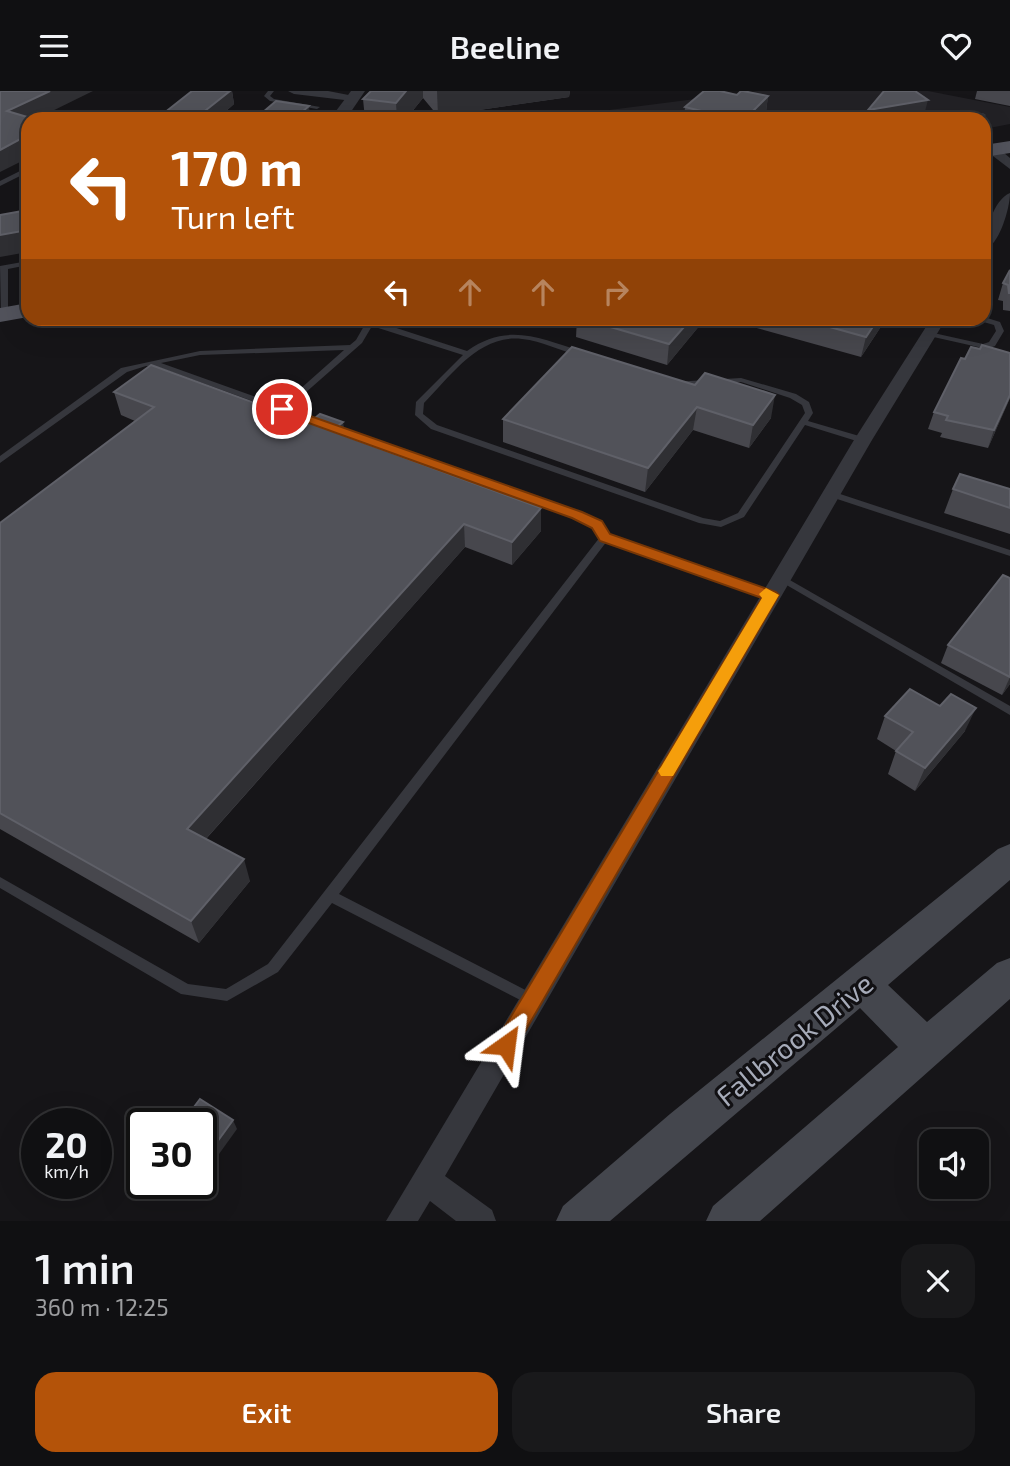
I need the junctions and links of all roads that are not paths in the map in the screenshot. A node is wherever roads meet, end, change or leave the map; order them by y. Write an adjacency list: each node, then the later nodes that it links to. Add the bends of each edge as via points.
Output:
1 (271, 91): 4 (lane, via 267,96 272,100)
2 (294, 91): 3 (street)
3 (356, 94): 5 (street)
4 (317, 107)
5 (343, 112)
6 (995, 150): 7 (street)
7 (1010, 165)
8 (21, 173): 9 (lane)
9 (0, 184)
10 (1010, 197): 11 (street)
11 (991, 233)
12 (21, 264): 13 (lane)
13 (2, 267): 14 (lane)
14 (11, 313)
15 (991, 322): 18 (lane, via 1000,331 992,344 984,347)
16 (368, 326): 19 (lane)
17 (387, 326): 20 (lane)
18 (934, 326): 26 (street)
19 (352, 348): 22 (lane, via 200,353); 24 (lane)
20 (468, 354): 21 (lane, via 482,342 513,335); 25 (lane, via 420,402 419,415 434,427 702,521 721,524 741,515)
21 (587, 357)
22 (146, 365): 24 (lane, via 162,366); 27 (lane, via 124,370)
23 (668, 382): 25 (lane, via 741,380 806,404 809,413)
24 (282, 409): 29 (lane, via 577,515 597,524)
25 (803, 422): 26 (lane)
26 (863, 440): 28 (street)
27 (0, 460)
28 (831, 494): 30 (lane); 31 (street)
29 (605, 537): 31 (lane); 35 (lane)
30 (1010, 552)
31 (776, 587): 32 (lane); 38 (street)
32 (1010, 711)
33 (1010, 859): 37 (main road, Fallbrook Drive)
34 (0, 882): 35 (lane, via 186,990 227,995 273,968)
35 (330, 896): 38 (lane)
36 (1010, 975): 39 (main road)
37 (862, 984): 39 (main road); 43 (main road, Fallbrook Drive, via 675,1135)
38 (532, 1000): 40 (street)
39 (926, 1048): 44 (main road)
40 (426, 1180): 41 (street); 42 (street)
41 (401, 1221)
42 (481, 1221)
43 (578, 1221)
44 (728, 1221)

